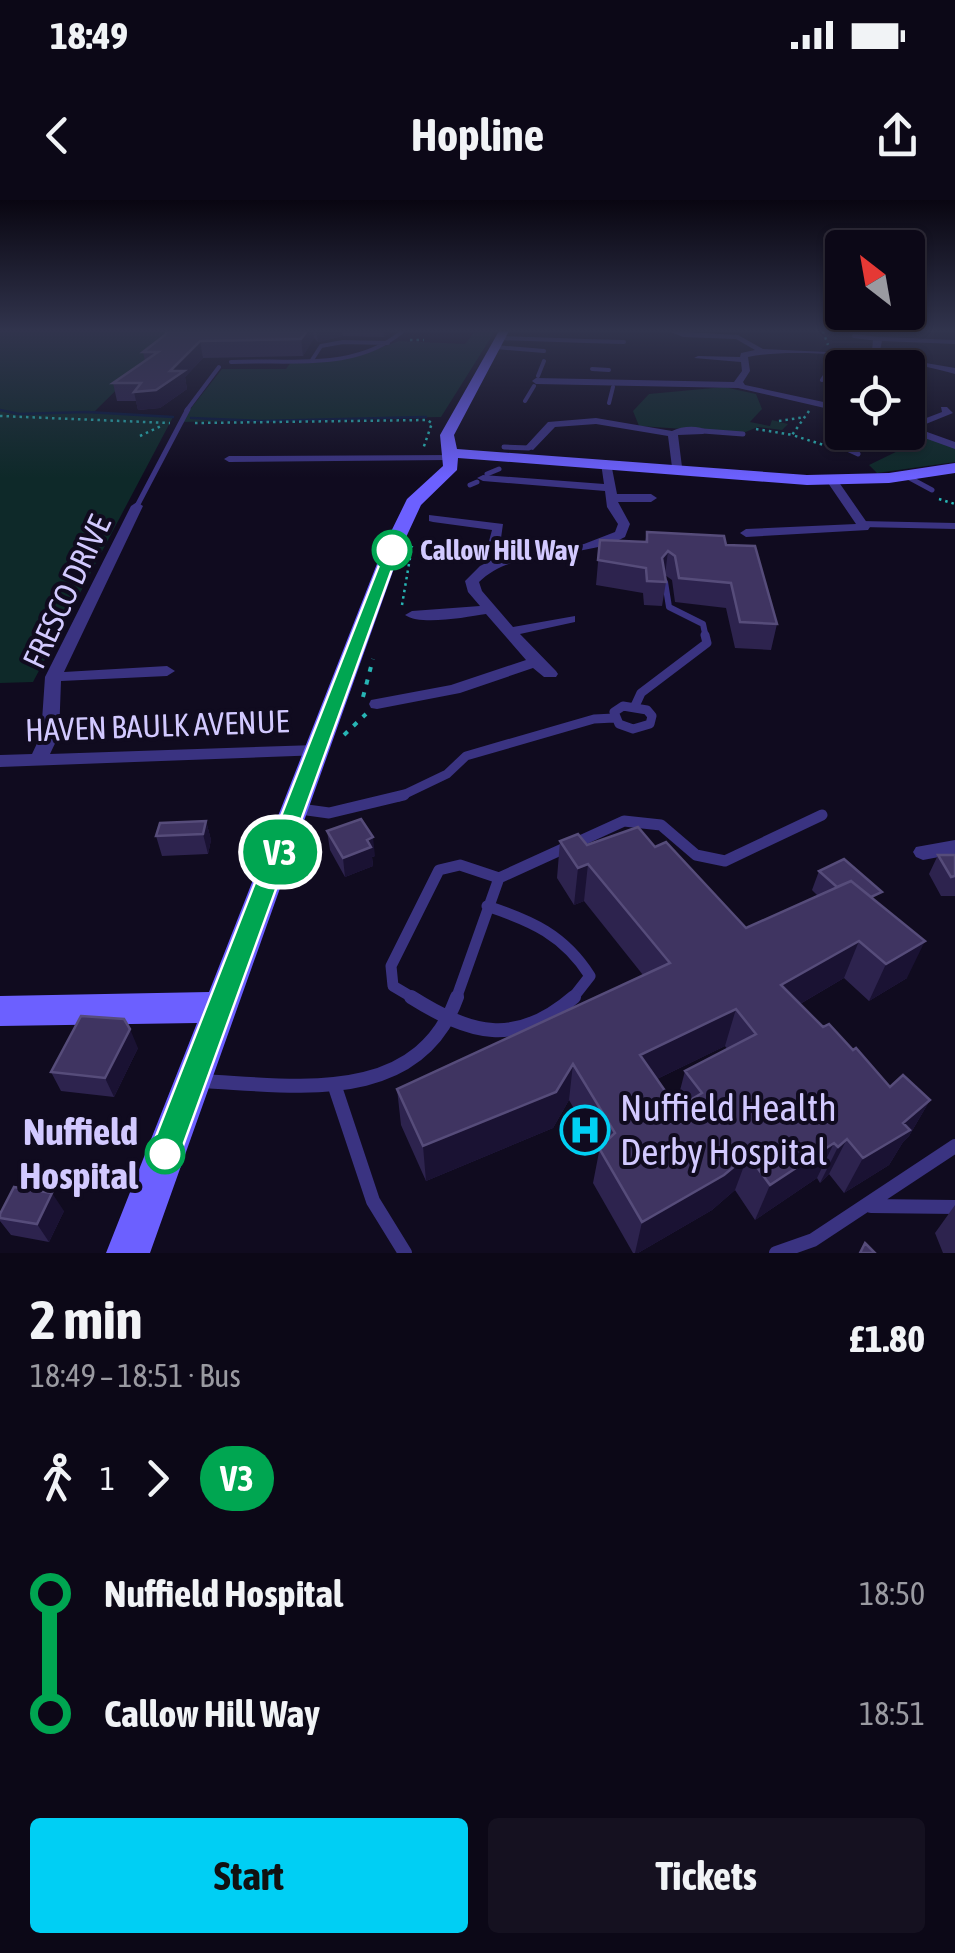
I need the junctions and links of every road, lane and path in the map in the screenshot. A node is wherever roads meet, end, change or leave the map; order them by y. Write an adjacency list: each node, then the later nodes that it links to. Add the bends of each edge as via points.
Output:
1 (209, 380): 19 (lane)
2 (478, 380): 21 (street)
3 (618, 380): 6 (street)
4 (741, 380): 7 (street)
5 (536, 381): 6 (street); 8 (lane)
6 (616, 384): 7 (street); 9 (lane)
7 (739, 385): 10 (street)
8 (525, 401)
9 (609, 403)
10 (817, 403): 11 (street); 14 (path)
11 (825, 405)
12 (948, 409): 16 (street)
13 (0, 416): 18 (path)
14 (805, 417): 15 (path); 26 (path)
15 (779, 420)
16 (925, 420)
17 (535, 422): 20 (street)
18 (167, 423): 19 (path); 28 (path)
19 (177, 423): 35 (path, via 427,420 432,423); 48 (lane)
20 (548, 425): 24 (street, via 596,421); 33 (street)
21 (453, 428): 36 (street, via 447,435); 41 (street)
22 (756, 429): 26 (path)
23 (702, 431): 24 (street); 25 (lane)
24 (672, 434): 39 (street)
25 (744, 434)
26 (793, 435): 29 (path)
27 (925, 435): 30 (street)
28 (140, 436)
29 (825, 443)
30 (955, 446)
31 (504, 447): 33 (lane)
32 (847, 450): 34 (lane)
33 (531, 454): 38 (street); 41 (street)
34 (858, 454)
35 (420, 458): 36 (street); 37 (street)
36 (450, 458): 41 (street); 47 (street)
37 (228, 459)
38 (606, 463): 39 (street); 45 (street)
39 (677, 466): 43 (street)
40 (955, 468): 42 (street)
41 (479, 469): 45 (street); 47 (street)
42 (906, 476): 43 (street); 44 (lane)
43 (832, 480): 49 (street)
44 (932, 490)
45 (609, 493): 46 (street); 53 (street, via 624,524 617,537)
46 (651, 498)
47 (427, 505): 53 (street, via 499,527 494,545); 65 (street, via 393,546)
48 (137, 506): 61 (street, FRESCO DRIVE)
49 (862, 524): 50 (lane); 51 (street)
50 (955, 526)
51 (746, 533)
52 (413, 540): 56 (path, via 397,613)
53 (505, 561): 55 (street, via 480,570 472,581)
54 (665, 582): 63 (lane, via 669,607 702,624 707,644 642,693)
55 (490, 609): 56 (street); 58 (street)
56 (412, 615)
57 (570, 618): 58 (street)
58 (510, 632): 62 (street, via 543,668)
59 (375, 650): 65 (path, via 362,692 366,715)
60 (167, 671): 61 (street)
61 (54, 677): 66 (street, FRESCO DRIVE, via 50,735)
62 (378, 704)
63 (636, 706): 64 (lane, via 620,708); 64 (lane, via 650,712 650,724 632,728)
64 (614, 718): 68 (lane, via 466,756 447,774 394,800 329,813)
65 (316, 751): 66 (street, HAVEN BAULK AVENUE); 68 (street)
66 (38, 760): 67 (street, HAVEN BAULK AVENUE)
67 (0, 761)
68 (297, 809): 74 (street)
69 (822, 815): 72 (lane, via 726,861 696,855 661,825 624,821)
70 (955, 848): 71 (street)
71 (922, 852)
72 (499, 878): 73 (lane); 76 (lane, via 460,865 440,870 392,966 393,986)
73 (487, 906): 76 (lane); 76 (lane, via 539,924 572,945 590,976 575,1001 510,1032 480,1035)
74 (218, 1007): 75 (street); 77 (street)
75 (0, 1011)
76 (449, 1018): 78 (lane, via 424,1048 382,1076)
77 (192, 1080): 78 (lane); 82 (street)
78 (335, 1087): 83 (lane, via 376,1206)
79 (955, 1146): 80 (lane)
80 (868, 1206): 81 (lane); 84 (lane, via 814,1240)
81 (955, 1207)
82 (128, 1253)
83 (405, 1253)
84 (776, 1253)

